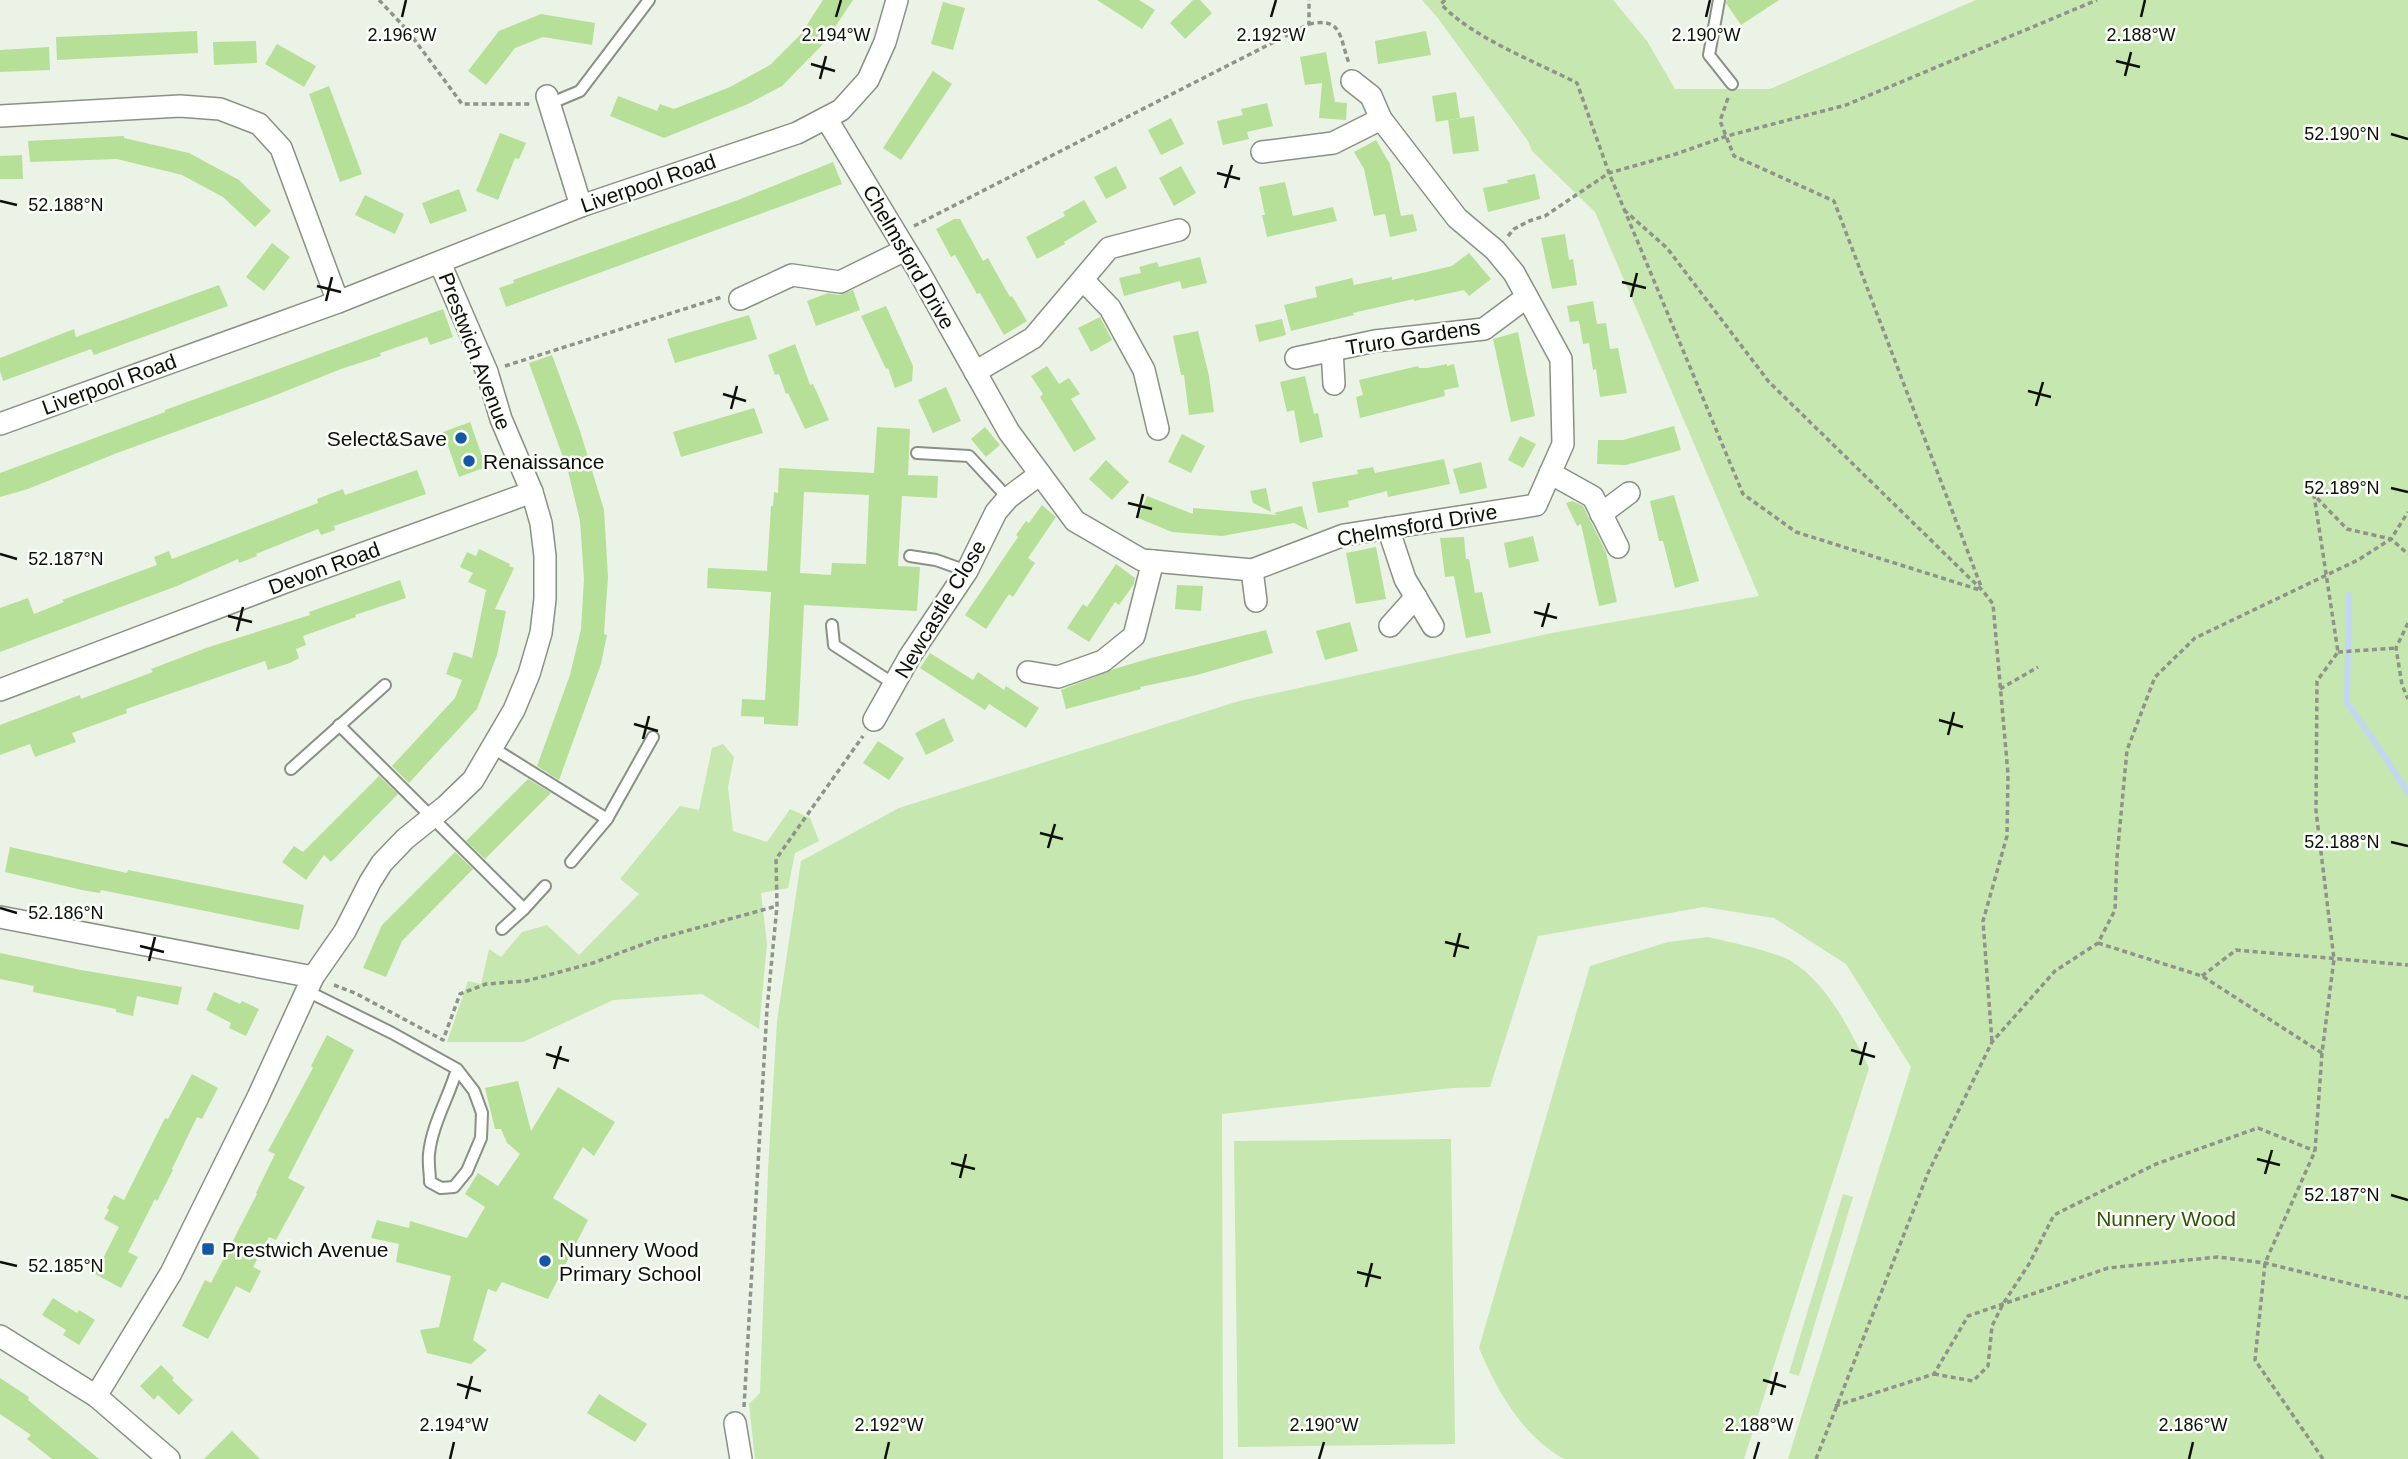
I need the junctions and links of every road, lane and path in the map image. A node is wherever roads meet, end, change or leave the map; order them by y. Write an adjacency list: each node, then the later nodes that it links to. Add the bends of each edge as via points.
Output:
1 (379, 0): 11 (path, via 462,104)
2 (649, 0): 11 (lane, via 580,91)
3 (897, 0): 13 (street, Liverpool Road, via 868,80 841,110)
4 (1309, 0): 8 (path)
5 (1446, 0): 17 (path, via 1441,4 1469,27 1577,83)
6 (1719, 0): 10 (lane, via 1709,55)
7 (2097, 0): 15 (path, via 1846,105)
8 (1309, 24): 9 (path, via 1324,21 1338,28 1355,72); 21 (path)
9 (1352, 81): 14 (street, Chelmsford Drive, via 1371,96)
10 (1732, 83): 15 (path, via 1720,121)
11 (548, 100): 18 (street)
12 (0, 116): 27 (street, via 180,106 220,108 259,124 281,148)
13 (826, 118): 18 (street, Liverpool Road, via 797,133); 21 (street, Chelmsford Drive)
14 (1381, 119): 16 (street, via 1333,143); 22 (street, Chelmsford Drive, via 1457,219)
15 (1727, 136): 17 (path); 52 (path, via 1734,156 1834,201)
16 (1262, 152)
17 (1609, 173): 19 (path); 22 (path, via 1545,216 1514,229)
18 (581, 206): 23 (street, Liverpool Road)
19 (1624, 210): 52 (path, via 1667,248 1769,382); 52 (path, via 1743,494 1797,532)
20 (1179, 230): 24 (street, via 1109,248)
21 (901, 242): 25 (street, via 840,282 792,275); 31 (street, Chelmsford Drive)
22 (1494, 250): 26 (street, Chelmsford Drive)
23 (440, 263): 27 (street, Liverpool Road); 30 (street, Prestwich Avenue)
24 (1083, 279): 31 (street, via 1033,338); 34 (street, via 1110,308 1144,370)
25 (733, 297): 30 (path)
26 (1527, 297): 28 (street, Truro Gardens, via 1484,329); 36 (street, Chelmsford Drive, via 1561,359 1563,444)
27 (338, 302): 33 (street, Liverpool Road)
28 (1332, 350): 29 (street, Truro Gardens); 32 (street, Truro Gardens)
29 (1296, 358)
30 (487, 372): 38 (street, Prestwich Avenue)
31 (975, 372): 37 (street, Chelmsford Drive, via 1009,432)
32 (1334, 384)
33 (0, 424)
34 (1158, 429)
35 (917, 453): 40 (lane, via 969,456)
36 (1550, 473): 42 (street, via 1593,497); 43 (street, Chelmsford Drive, via 1536,505)
37 (1040, 474): 40 (street, Newcastle Close); 48 (street, Chelmsford Drive, via 1075,521 1142,560)
38 (532, 492): 66 (street, Devon Road); 71 (street, Prestwich Avenue, via 545,556 541,633 519,698)
39 (1629, 493): 42 (street)
40 (1008, 498): 50 (street, Newcastle Close, via 996,512)
41 (2408, 512): 44 (path)
42 (1601, 514): 45 (street)
43 (1388, 528): 49 (street, Chelmsford Drive, via 1344,536); 53 (street)
44 (2390, 539): 46 (path); 51 (path); 51 (path, via 2347,529 2314,495)
45 (1618, 547)
46 (2408, 554)
47 (910, 556): 50 (lane, via 936,559)
48 (1153, 561): 49 (street, Chelmsford Drive); 62 (street, via 1134,636 1103,661 1058,677)
49 (1252, 570): 54 (street)
50 (967, 571): 63 (street, Newcastle Close)
51 (2325, 575): 60 (path); 81 (path, via 2195,638 2155,677 2127,750 2116,910)
52 (1983, 591): 65 (path, via 1993,604)
53 (1416, 597): 57 (street); 58 (street)
54 (1256, 601)
55 (2408, 623): 59 (path)
56 (832, 625): 63 (lane, via 834,645)
57 (1390, 626)
58 (1433, 626)
59 (2396, 648): 60 (path); 67 (path)
60 (2338, 652): 82 (path, via 2316,681 2316,811)
61 (2038, 667): 65 (path)
62 (1028, 672)
63 (894, 684): 68 (street, Newcastle Close)
64 (385, 685): 69 (lane)
65 (2000, 689): 86 (path, via 2008,774 2007,836 1983,921)
66 (0, 690)
67 (2408, 699)
68 (874, 720): 77 (path, via 776,859)
69 (340, 725): 72 (lane); 73 (lane)
70 (653, 737): 74 (lane)
71 (493, 748): 73 (street, Prestwich Avenue, via 473,780); 74 (lane)
72 (291, 769)
73 (433, 817): 78 (lane); 85 (street, Prestwich Avenue, via 382,863)
74 (607, 819): 75 (lane)
75 (571, 862)
76 (545, 886): 78 (lane)
77 (777, 906): 85 (path, via 657,939 593,963 526,981 486,984 460,994 443,1040 355,993); 97 (path, via 744,1413)
78 (524, 909): 80 (lane)
79 (0, 917): 85 (street)
80 (502, 929)
81 (2098, 943): 84 (path); 86 (path, via 2055,971)
82 (2334, 959): 83 (path); 84 (path, via 2236,950); 87 (path)
83 (2408, 965)
84 (2202, 976): 87 (path)
85 (310, 984): 88 (lane); 95 (street, Prestwich Avenue, via 171,1273)
86 (1992, 1041): 96 (path, via 1928,1172)
87 (2322, 1053): 89 (path)
88 (457, 1069): 88 (lane, via 429,1154 430,1182 441,1188 454,1187 467,1171 481,1138 482,1113 474,1091)
89 (2315, 1151): 90 (path); 92 (path, via 2258,1128 2156,1164 2054,1215)
90 (2265, 1263): 91 (path); 92 (path, via 2218,1257 2108,1268); 101 (path, via 2255,1360)
91 (2408, 1298)
92 (2003, 1304): 94 (path, via 1968,1316); 94 (path, via 1992,1326 1989,1366 1973,1381)
93 (0, 1336): 95 (street)
94 (1934, 1374): 96 (path)
95 (96, 1396): 98 (street)
96 (1835, 1406): 100 (path)
97 (736, 1423): 99 (street)
98 (169, 1459)
99 (741, 1459)
100 (1816, 1459)
101 (2323, 1459)

